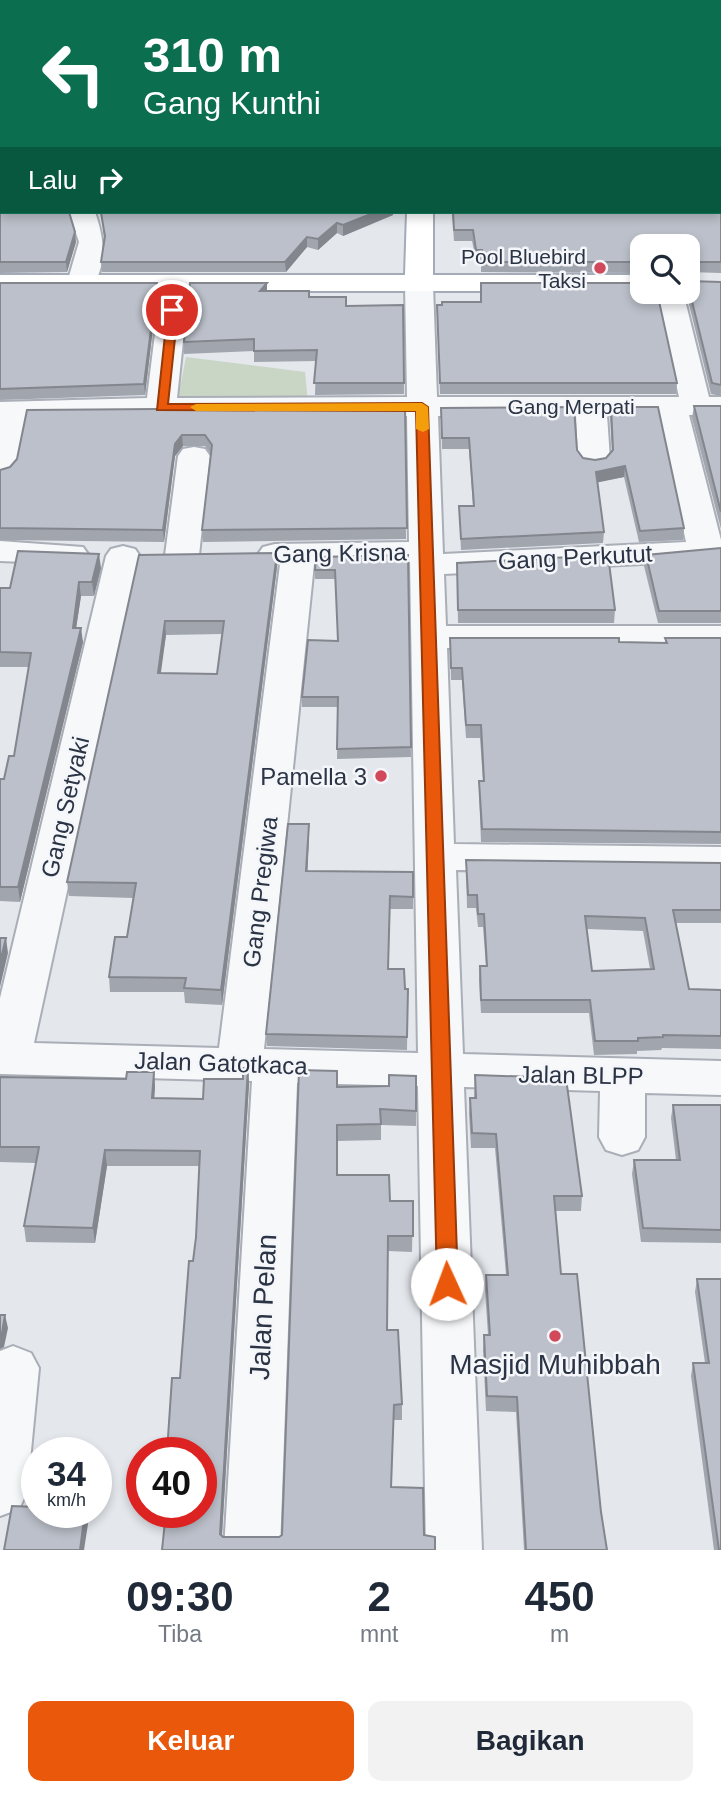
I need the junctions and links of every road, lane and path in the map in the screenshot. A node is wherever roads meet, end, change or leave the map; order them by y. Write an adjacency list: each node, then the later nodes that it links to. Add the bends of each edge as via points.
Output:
1 (90, 214): 4 (street, via 92,242)
2 (420, 214): 7 (main road)
3 (0, 283): 4 (main road)
4 (81, 283): 6 (main road)
5 (630, 283): 8 (main road)
6 (175, 285): 7 (main road); 13 (street)
7 (419, 285): 8 (main road); 14 (street)
8 (474, 285): 9 (main road)
9 (630, 288)
10 (671, 304): 12 (street)
11 (591, 406): 12 (street, Gang Merpati); 14 (street, Gang Merpati); 17 (street)
12 (696, 406): 19 (street)
13 (161, 407): 14 (street, Gang Merpati); 15 (street, Gang Merpati)
14 (422, 407): 24 (street)
15 (6, 411): 18 (street)
16 (194, 456): 23 (street, via 195,555)
17 (594, 458)
18 (0, 469)
19 (713, 550): 24 (street, Gang Perkutut)
20 (0, 551): 23 (street)
21 (299, 553): 22 (street, Gang Krisna); 24 (street, Gang Krisna); 30 (street, Gang Pregiwa)
22 (247, 554)
23 (122, 556): 29 (street, Gang Setyaki)
24 (428, 559): 25 (street)
25 (431, 637): 26 (street); 27 (street)
26 (721, 637)
27 (437, 857): 28 (street); 31 (street)
28 (721, 860)
29 (4, 1058): 30 (street, Jalan Gatotkaca)
30 (257, 1064): 31 (street, Jalan Gatotkaca); 37 (street, Jalan Pelan)
31 (442, 1072): 32 (street, Jalan BLPP); 38 (street)
32 (622, 1075): 33 (street, Jalan BLPP); 34 (street)
33 (721, 1078)
34 (622, 1137)
35 (13, 1368): 36 (street)
36 (0, 1492)
37 (252, 1550)
38 (454, 1550)

